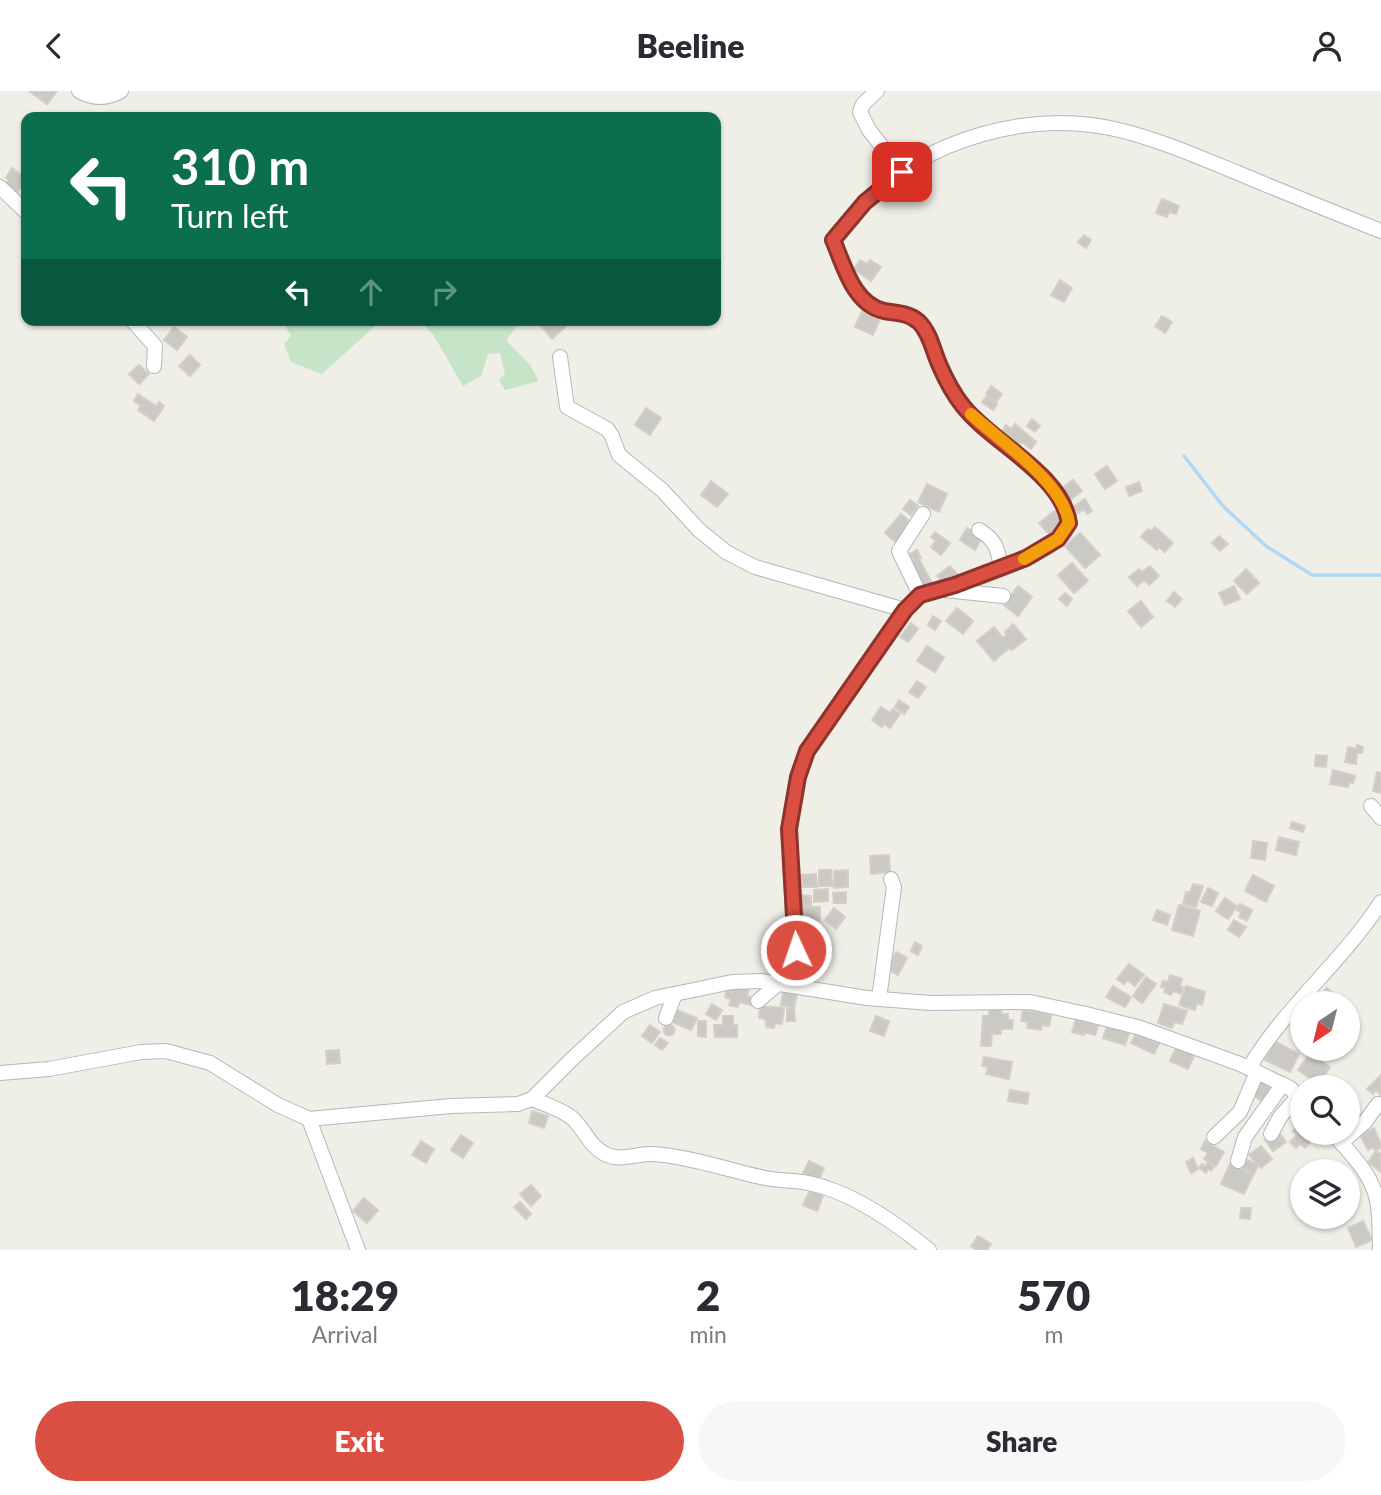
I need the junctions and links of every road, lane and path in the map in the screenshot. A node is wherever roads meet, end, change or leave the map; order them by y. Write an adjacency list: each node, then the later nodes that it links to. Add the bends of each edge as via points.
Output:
1 (79, 91): 2 (street, via 103,98)
2 (121, 91)
3 (877, 91): 4 (street, via 860,112)
4 (902, 172): 7 (street, via 981,134 1024,125 1068,123 1164,143); 13 (street, via 865,202 833,240 857,293 880,310 917,320 963,406 1046,482 1068,513 1069,523 1058,539)
5 (0, 187): 6 (street)
6 (21, 207)
7 (1381, 231)
8 (137, 326): 10 (street, via 155,346)
9 (560, 356): 17 (street, via 567,407 607,429 619,455 663,490 726,552 755,567)
10 (153, 366)
11 (923, 514): 15 (street, via 899,551)
12 (979, 530): 13 (street, via 998,546)
13 (1001, 568): 14 (street)
14 (940, 589): 15 (street); 16 (street)
15 (920, 595): 17 (street)
16 (1003, 596)
17 (905, 610): 22 (street, via 807,751 798,777 789,829 796,950)
18 (1371, 806): 19 (street)
19 (1381, 818)
20 (891, 880): 24 (street, via 894,887)
21 (1381, 903): 27 (street, via 1275,1028)
22 (786, 983): 23 (street, via 732,982); 24 (street); 25 (street)
23 (675, 994): 26 (street); 31 (street, via 624,1013)
24 (879, 999): 27 (street, via 1030,1002 1142,1028)
25 (758, 1001)
26 (666, 1018)
27 (1253, 1070): 29 (street); 37 (street, via 1240,1112)
28 (0, 1073): 34 (street, via 166,1051 210,1063)
29 (1283, 1084): 30 (street); 39 (street, via 1245,1137)
30 (1290, 1092)
31 (532, 1099): 34 (street, via 518,1104); 41 (street, via 569,1116 588,1141 609,1156 666,1156 810,1183 875,1211)
32 (1378, 1104): 35 (street)
33 (1290, 1106): 36 (street)
34 (309, 1119): 40 (street)
35 (1360, 1125)
36 (1271, 1134)
37 (1214, 1137)
38 (1342, 1145): 42 (street, via 1374,1189)
39 (1238, 1161)
40 (358, 1250)
41 (929, 1250)
42 (1380, 1250)

